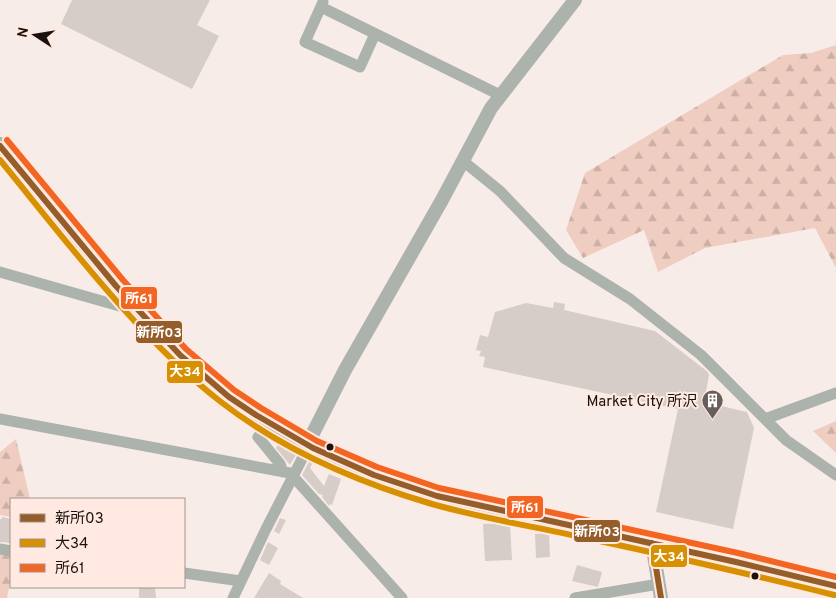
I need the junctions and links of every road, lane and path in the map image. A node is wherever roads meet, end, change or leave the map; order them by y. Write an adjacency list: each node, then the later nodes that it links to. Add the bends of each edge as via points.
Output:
1 (575, 0): 4 (street)
2 (322, 3): 3 (street); 3 (street, via 305,42 360,67)
3 (375, 34): 4 (street)
4 (500, 94): 6 (street)
5 (0, 146): 8 (main road)
6 (463, 161): 11 (street, via 500,191 564,258 630,299 701,355); 13 (street, via 345,370)
7 (0, 272): 8 (street)
8 (139, 312): 12 (main road, via 203,375)
9 (836, 394): 11 (street)
10 (0, 419): 14 (street)
11 (765, 419): 15 (street, via 786,440)
12 (268, 424): 13 (main road); 14 (street, via 258,437)
13 (307, 445): 14 (street); 16 (main road, via 418,490)
14 (288, 475): 18 (street); 22 (street)
15 (836, 475)
16 (652, 543): 19 (main road); 20 (street)
17 (185, 573): 18 (street)
18 (241, 581): 21 (street)
19 (836, 586)
20 (660, 591): 23 (street)
21 (233, 598)
22 (402, 598)
23 (575, 598)

